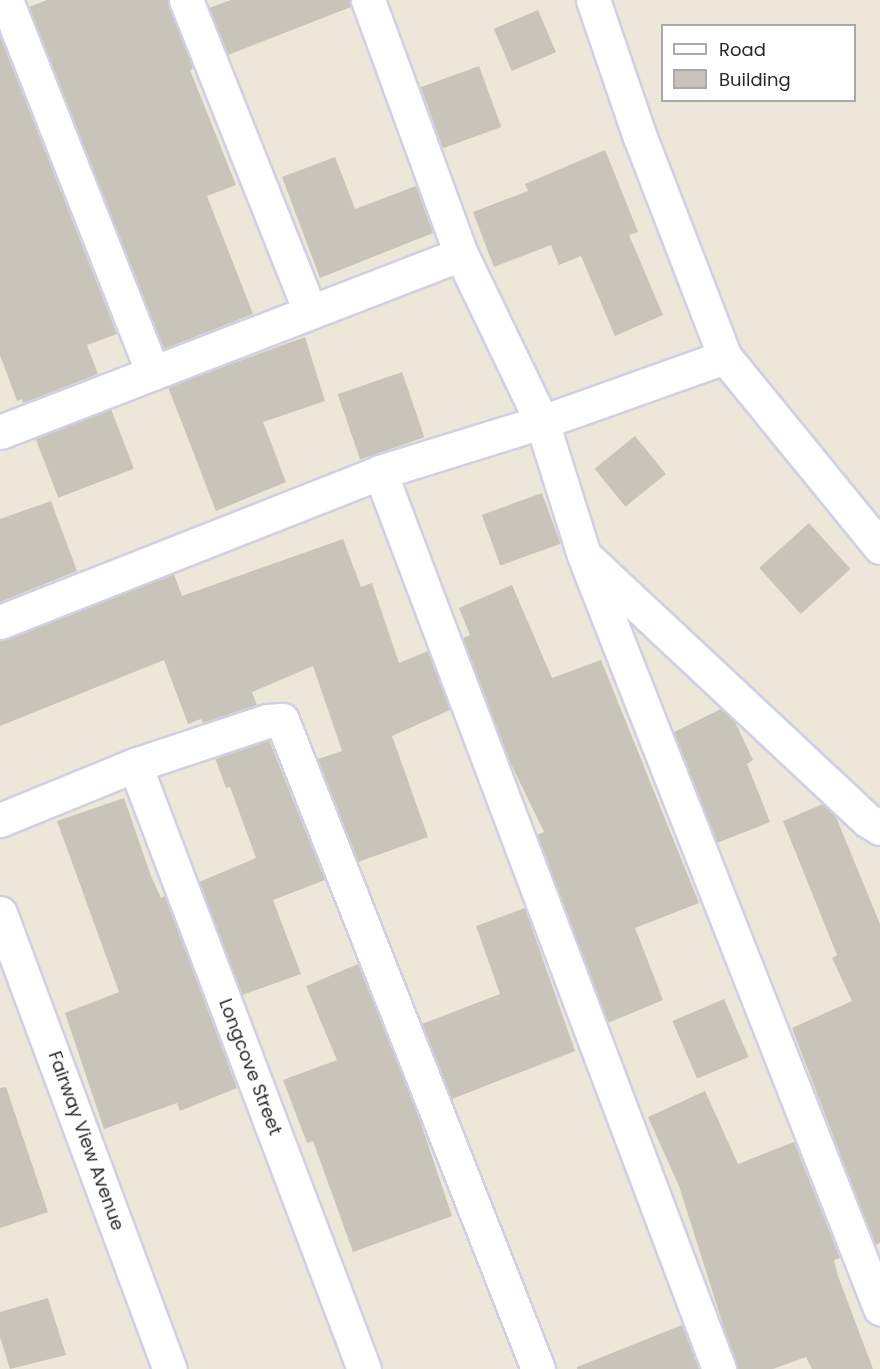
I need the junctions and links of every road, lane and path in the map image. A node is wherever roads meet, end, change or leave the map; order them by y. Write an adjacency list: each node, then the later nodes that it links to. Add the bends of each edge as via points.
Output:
1 (6, 0): 8 (street)
2 (186, 0): 6 (street)
3 (368, 0): 5 (street)
4 (593, 0): 7 (street, via 640,136)
5 (461, 254): 6 (street); 9 (street)
6 (310, 312): 8 (street)
7 (725, 357): 9 (street); 12 (street)
8 (153, 373): 10 (street)
9 (542, 422): 11 (street); 13 (street)
10 (1, 428)
11 (380, 471): 14 (street); 24 (street)
12 (880, 548)
13 (584, 555): 17 (street); 20 (street)
14 (0, 622)
15 (135, 765): 16 (street); 22 (street, Longcove Street); 23 (street, via 267,721 282,720)
16 (0, 820)
17 (874, 824): 18 (street)
18 (880, 854)
19 (0, 913): 21 (street, Fairway View Avenue)
20 (880, 1308)
21 (170, 1369)
22 (364, 1369)
23 (538, 1369)
24 (719, 1369)

